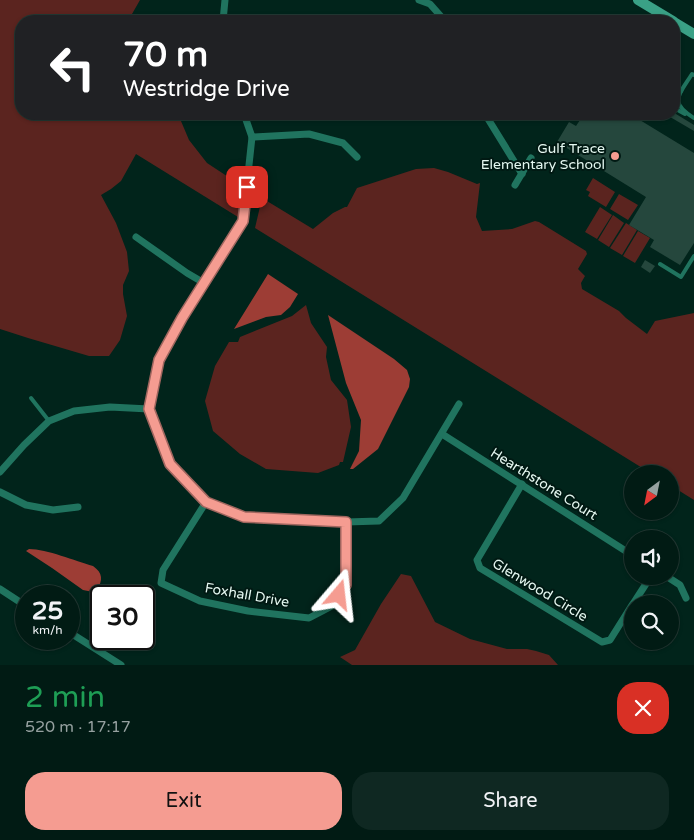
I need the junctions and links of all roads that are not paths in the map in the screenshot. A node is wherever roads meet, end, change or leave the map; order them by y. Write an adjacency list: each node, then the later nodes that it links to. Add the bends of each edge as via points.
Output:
1 (225, 0): 5 (street)
2 (419, 0): 4 (street)
3 (638, 0): 7 (street)
4 (431, 2): 6 (street)
5 (224, 15)
6 (441, 15)
7 (662, 15)
8 (680, 26): 9 (street)
9 (694, 34)
10 (693, 73): 11 (lane)
11 (681, 91)
12 (680, 106): 14 (lane)
13 (680, 112): 14 (lane)
14 (692, 117)
15 (246, 120): 17 (street)
16 (489, 120): 20 (street)
17 (252, 137): 18 (street, via 309,134 343,143); 25 (street, via 243,221)
18 (357, 157)
19 (532, 158): 20 (street)
20 (522, 174): 21 (street)
21 (515, 185)
22 (136, 237): 25 (street)
23 (694, 256): 24 (lane, via 681,277)
24 (660, 264)
25 (204, 283): 28 (street, via 159,360)
26 (31, 398): 29 (lane)
27 (459, 404): 30 (street)
28 (149, 409): 29 (street, via 110,407 74,411); 34 (street, via 170,464)
29 (48, 421): 31 (street)
30 (442, 434): 32 (street, Hearthstone Court); 36 (street, via 403,498 379,520)
31 (0, 472)
32 (522, 484): 37 (street, Hearthstone Court); 42 (street, Glenwood Circle, via 477,560 480,568 602,642 610,640)
33 (0, 492): 35 (street, via 26,505 53,510)
34 (206, 502): 36 (street, via 244,517); 36 (street, Foxhall Drive, via 163,570 160,583 200,601 248,611 308,618 332,606 346,585)
35 (78, 507)
36 (346, 522)
37 (624, 550)
38 (679, 584): 40 (street)
39 (0, 590): 41 (street)
40 (686, 598)
41 (15, 599)
42 (624, 618)
43 (80, 639): 44 (street)
44 (121, 665)

